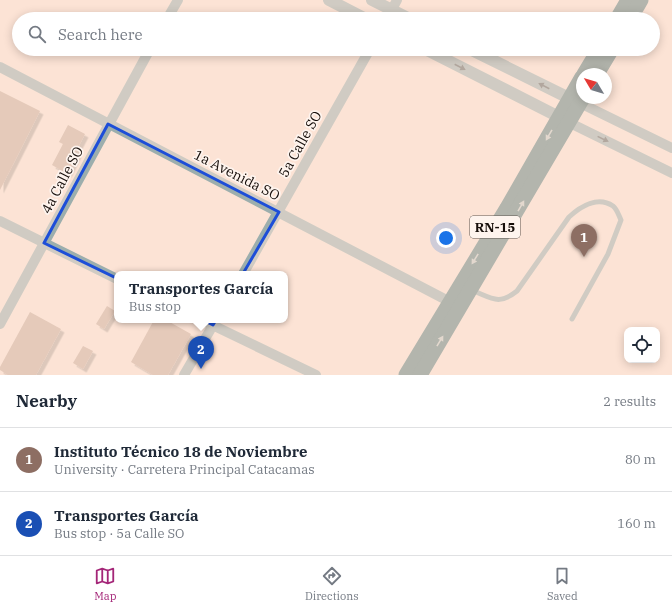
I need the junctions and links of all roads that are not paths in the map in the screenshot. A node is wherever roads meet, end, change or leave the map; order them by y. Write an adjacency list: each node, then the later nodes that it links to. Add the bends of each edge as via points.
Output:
1 (178, 0): 7 (street)
2 (330, 0): 8 (street)
3 (372, 0): 6 (street)
4 (628, 0): 9 (main road)
5 (641, 0): 10 (main road)
6 (392, 10)
7 (171, 12)
8 (353, 12)
9 (621, 12)
10 (634, 12)
11 (146, 56): 24 (street, 4a Calle SO)
12 (366, 56): 27 (street, 5a Calle SO)
13 (439, 56): 23 (street, one-way to 23)
14 (485, 56): 20 (street, one-way to 14)
15 (595, 56): 18 (main road)
16 (608, 56): 19 (main road)
17 (0, 67): 24 (street, 1a Avenida SO)
18 (588, 68)
19 (601, 68)
20 (576, 100)
21 (576, 102): 23 (main road, RN-15)
22 (585, 104): 25 (street)
23 (564, 120): 26 (street, one-way to 26); 32 (main road, RN-15, one-way to 23); 33 (main road, RN-15, one-way to 33, via 507,208)
24 (108, 124): 27 (street, 1a Avenida SO); 29 (street, 4a Calle SO)
25 (672, 148)
26 (672, 173)
27 (278, 212): 30 (street, 5a Calle SO); 33 (street, 1a Avenida SO)
28 (0, 222): 29 (street)
29 (44, 243): 31 (street); 36 (street, 4a Calle SO)
30 (245, 271)
31 (114, 278)
32 (470, 290): 33 (main road, RN-15); 34 (lane, via 499,301 507,299 517,291 570,217 577,210 601,201 614,207 621,220 608,254)
33 (455, 304): 39 (main road, RN-15); 40 (main road, RN-15, one-way to 33)
34 (572, 319)
35 (215, 323): 37 (street); 38 (street)
36 (0, 324)
37 (184, 375)
38 (316, 375)
39 (406, 375)
40 (420, 375)

